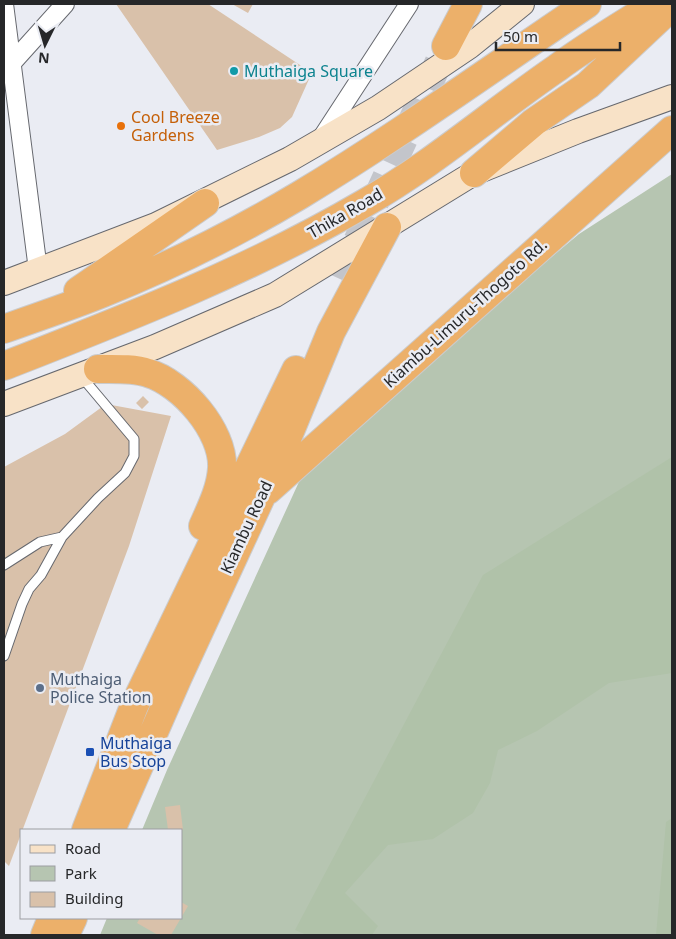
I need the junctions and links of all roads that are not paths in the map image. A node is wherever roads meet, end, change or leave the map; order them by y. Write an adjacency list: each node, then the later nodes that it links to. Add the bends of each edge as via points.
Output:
1 (4, 4): 10 (street)
2 (65, 4): 10 (street)
3 (409, 4): 11 (street)
4 (468, 4): 9 (highway)
5 (522, 4): 13 (main road, via 470,46)
6 (587, 4): 22 (highway, via 412,124 299,196 148,273)
7 (655, 4): 24 (highway, Thika Road, via 558,67 367,202 301,239 174,298)
8 (672, 6): 16 (highway, via 588,85 534,122)
9 (446, 46)
10 (11, 64): 19 (street)
11 (357, 85): 13 (street); 15 (street)
12 (672, 97): 16 (main road, Thika Road)
13 (378, 108): 15 (main road)
14 (672, 130): 27 (highway, Kiambu-Limuru-Thogoto Rd.)
15 (318, 143): 17 (main road)
16 (474, 174): 18 (main road, Thika Road)
17 (205, 203): 19 (main road); 22 (highway)
18 (387, 227): 25 (main road, Thika Road, via 275,295); 27 (highway, Kiambu Road, via 331,332)
19 (38, 270): 21 (main road)
20 (340, 279): 31 (highway, Kiambu Road)
21 (4, 283)
22 (44, 314): 23 (highway)
23 (4, 329)
24 (4, 366)
25 (90, 372): 26 (main road, Thika Road); 28 (lane, via 136,448 125,473); 31 (highway, Kiambu Road, via 146,372 170,383 182,391 201,414 221,452 222,468 216,496 146,650)
26 (4, 404)
27 (260, 498): 33 (highway, Kiambu Road)
28 (62, 537): 29 (lane, via 40,542); 30 (lane, via 41,575 29,589)
29 (4, 565)
30 (4, 656)
31 (134, 706): 32 (highway, Kiambu Road)
32 (86, 829)
33 (111, 829)
34 (52, 919): 36 (highway)
35 (73, 919): 37 (highway)
36 (45, 935)
37 (66, 935)

